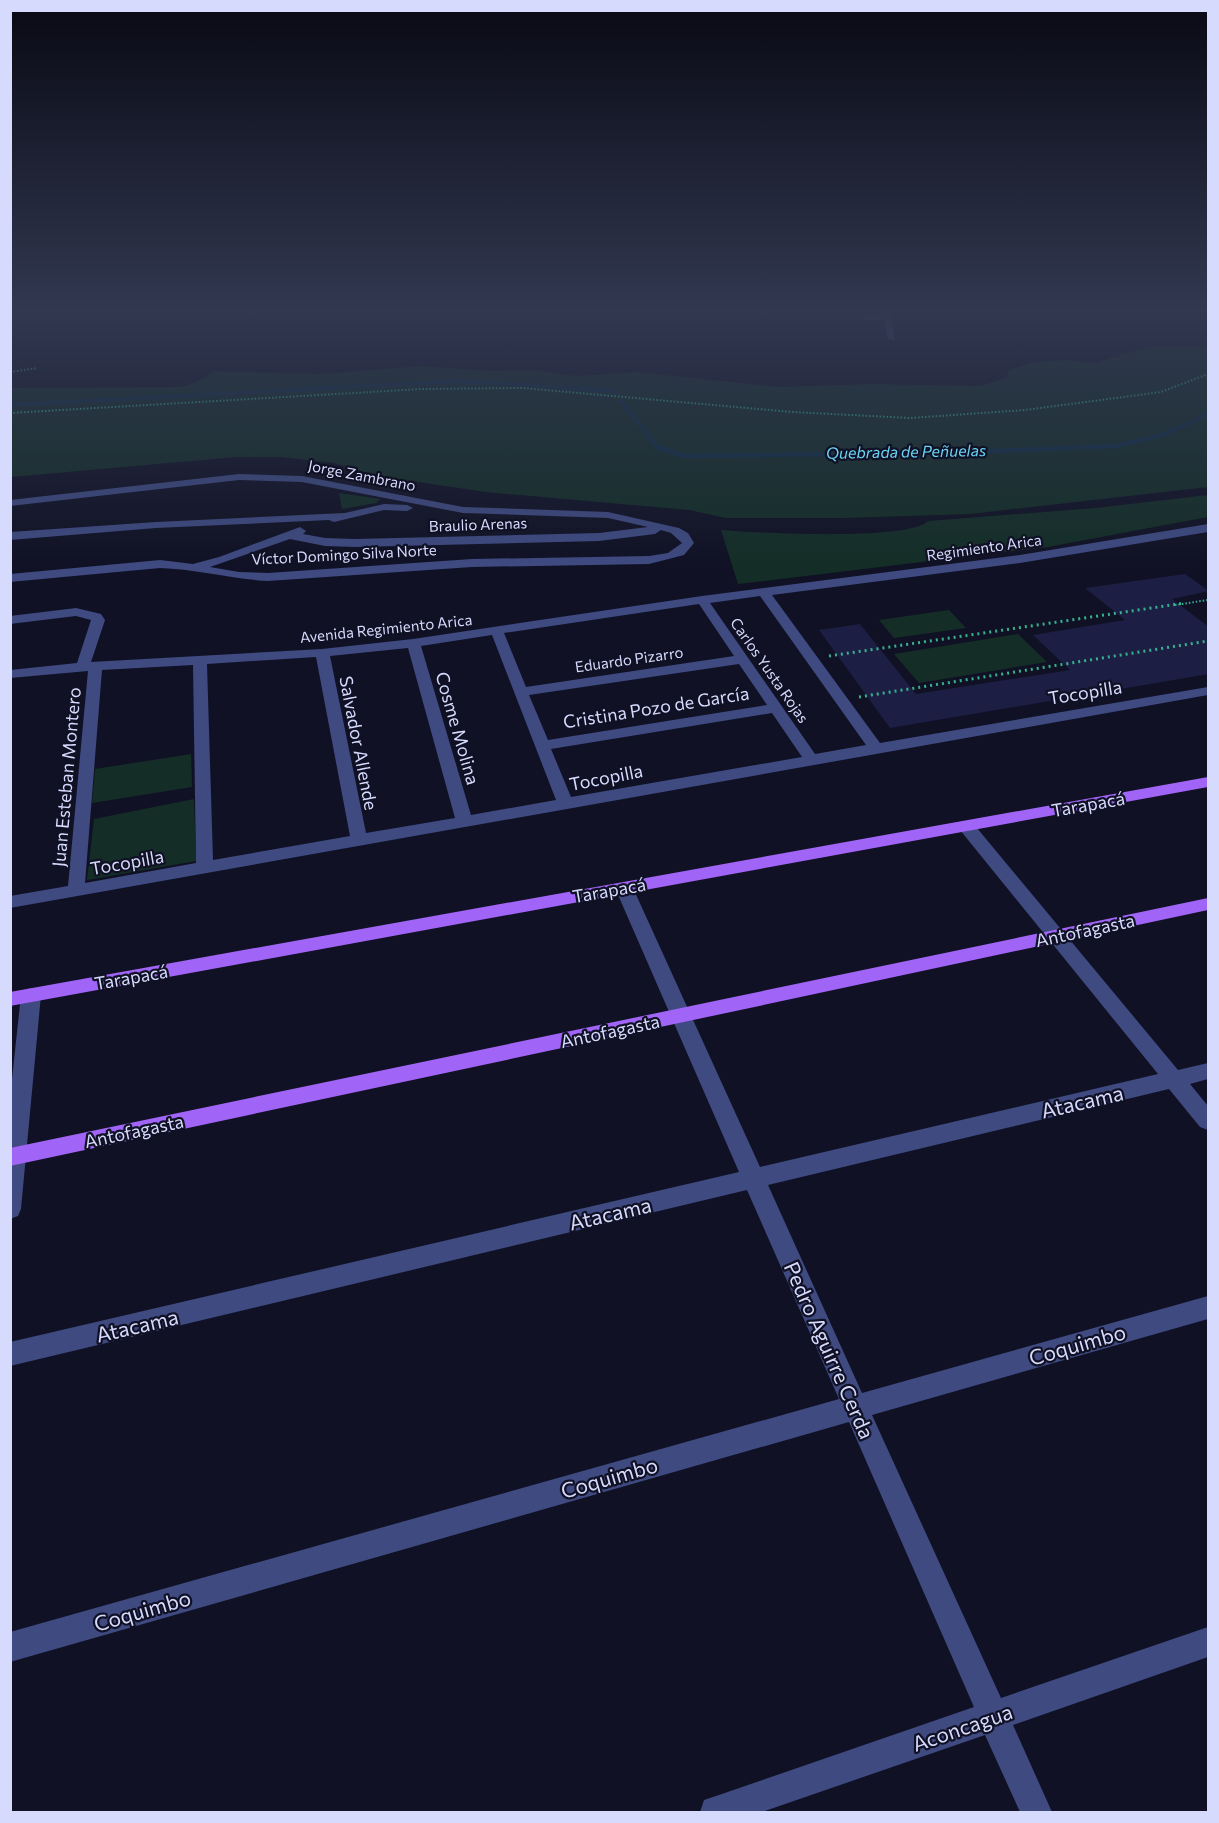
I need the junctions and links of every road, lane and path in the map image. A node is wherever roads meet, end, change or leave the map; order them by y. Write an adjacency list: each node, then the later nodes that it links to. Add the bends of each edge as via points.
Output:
1 (318, 395): 4 (path)
2 (603, 395): 3 (path, via 910,418 1025,410)
3 (1138, 395)
4 (10, 413)
5 (394, 496): 6 (street, Jorge Zambrano, via 302,479 252,476); 7 (street); 8 (street, Jorge Zambrano)
6 (10, 503)
7 (384, 507): 8 (street); 9 (street)
8 (463, 510): 10 (street, Jorge Zambrano, via 608,515)
9 (344, 516): 12 (street); 13 (street)
10 (668, 528): 12 (street, Braulio Arenas, via 599,537 355,543); 14 (street, Víctor Domingo Silva Norte, via 687,539 687,546 680,553 635,561 472,563 268,577)
11 (1209, 528): 16 (street, Regimiento Arica, via 1020,559)
12 (289, 535): 14 (street)
13 (10, 536)
14 (195, 567): 15 (street, Víctor Domingo Silva Norte, via 160,564)
15 (10, 578)
16 (763, 592): 17 (street, Avenida Regimiento Arica); 24 (street)
17 (702, 600): 20 (street, Avenida Regimiento Arica); 25 (street, Carlos Yusta Rojas)
18 (1209, 600): 24 (path)
19 (10, 620): 27 (street, Juan Esteban Montero, via 76,612 96,617)
20 (497, 632): 22 (street, Avenida Regimiento Arica); 30 (street)
21 (1209, 641): 31 (path)
22 (413, 644): 23 (street, Avenida Regimiento Arica); 38 (street, Cosme Molina)
23 (322, 653): 26 (street, Avenida Regimiento Arica); 40 (street, Salvador Allende)
24 (810, 658): 31 (street)
25 (742, 659): 30 (street, Eduardo Pizarro); 32 (street, Carlos Yusta Rojas)
26 (200, 661): 27 (street, Avenida Regimiento Arica); 41 (street)
27 (89, 667): 28 (street, Avenida Regimiento Arica); 43 (street, Juan Esteban Montero)
28 (10, 674)
29 (1209, 691): 34 (street, Tocopilla)
30 (521, 692): 33 (street)
31 (841, 700): 34 (street)
32 (776, 708): 33 (street, Cristina Pozo de García); 35 (street, Carlos Yusta Rojas)
33 (542, 746): 37 (street)
34 (875, 747): 35 (street, Tocopilla)
35 (811, 759): 37 (street, Tocopilla)
36 (1209, 782): 39 (main road, Tarapacá)
37 (566, 805): 38 (street, Tocopilla)
38 (465, 823): 40 (street, Tocopilla)
39 (966, 826): 42 (main road, Tarapacá); 46 (street)
40 (359, 841): 41 (street, Tocopilla)
41 (205, 868): 43 (street, Tocopilla)
42 (624, 888): 47 (main road, Tarapacá); 48 (street, Pedro Aguirre Cerda)
43 (76, 891): 44 (street, Tocopilla)
44 (10, 902)
45 (1209, 904): 46 (main road, Antofagasta)
46 (1057, 936): 48 (main road, Antofagasta); 50 (street)
47 (21, 997): 52 (street)
48 (681, 1016): 52 (main road, Antofagasta); 53 (street, Pedro Aguirre Cerda)
49 (1209, 1071): 50 (street, Atacama)
50 (1175, 1079): 51 (street); 53 (street, Atacama)
51 (1209, 1121)
52 (13, 1156): 54 (street)
53 (753, 1179): 56 (street, Atacama); 57 (street, Pedro Aguirre Cerda)
54 (10, 1209)
55 (1209, 1307): 57 (street, Coquimbo)
56 (10, 1354)
57 (855, 1407): 59 (street, Coquimbo); 60 (street, Pedro Aguirre Cerda)
58 (1209, 1642): 60 (street, Aconcagua)
59 (10, 1647)
60 (993, 1716): 61 (street, Aconcagua); 62 (street, Pedro Aguirre Cerda)
61 (716, 1812)
62 (1036, 1812)

